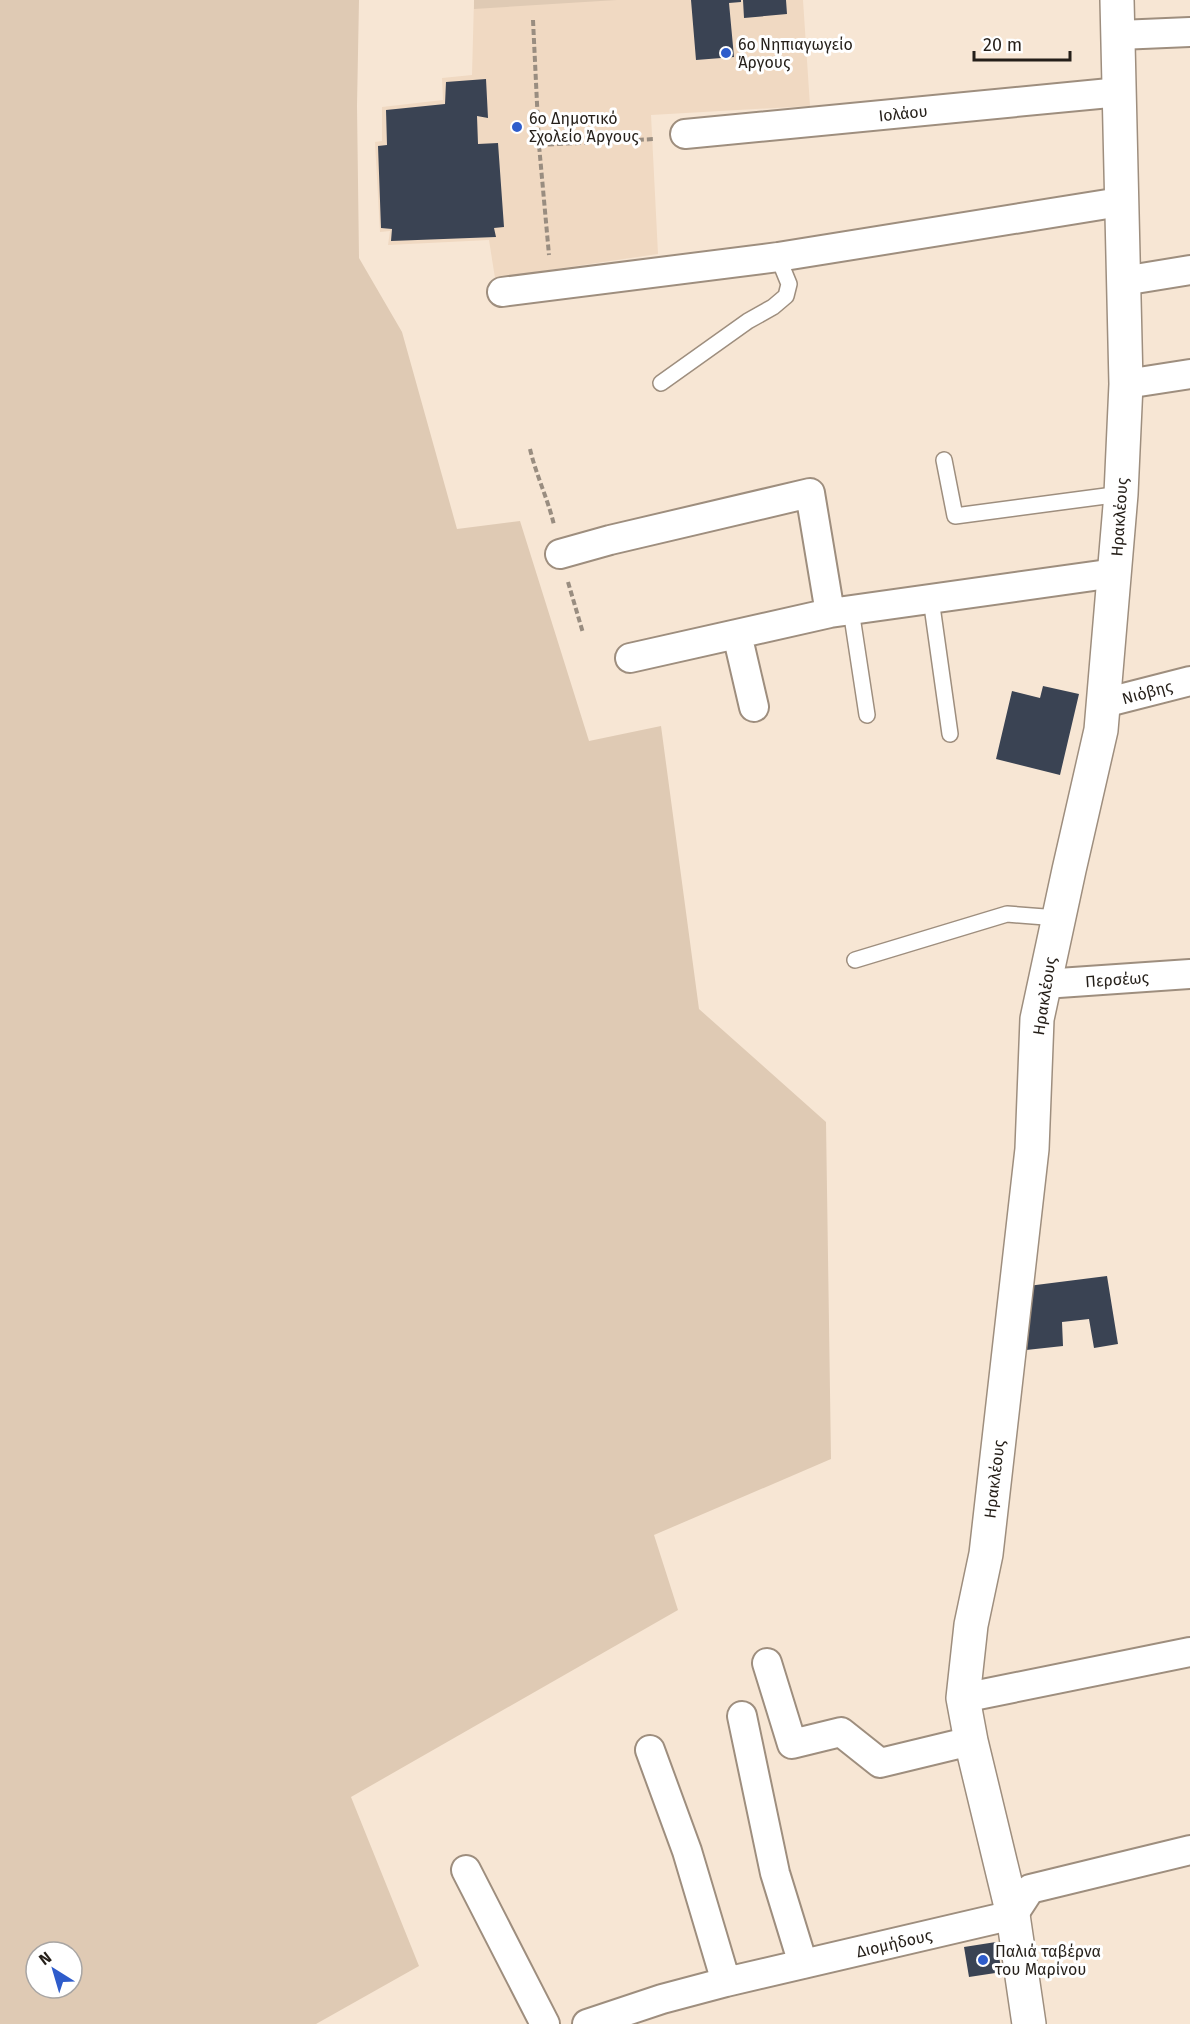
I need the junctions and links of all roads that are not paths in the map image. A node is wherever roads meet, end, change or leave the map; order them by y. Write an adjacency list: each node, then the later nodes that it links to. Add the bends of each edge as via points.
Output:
1 (1117, 0): 3 (main road, Ηρακλέους)
2 (1190, 32): 3 (street)
3 (1119, 35): 4 (main road, Ηρακλέους)
4 (1120, 92): 5 (street, Ιολάου); 6 (main road, Ηρακλέους)
5 (686, 134)
6 (1120, 202): 7 (street); 9 (main road, Ηρακλέους)
7 (778, 257): 10 (street); 12 (lane, via 789,284 786,296)
8 (1190, 270): 9 (street)
9 (1123, 281): 13 (main road, Ηρακλέους)
10 (502, 292)
11 (1190, 374): 13 (street)
12 (661, 383)
13 (1126, 384): 15 (main road, Ηρακλέους)
14 (944, 460): 15 (lane, via 955,516)
15 (1121, 494): 17 (main road, Ηρακλέους)
16 (560, 554): 19 (street, via 810,493)
17 (1115, 573): 18 (street); 23 (main road, Ηρακλέους)
18 (931, 599): 19 (street); 26 (lane)
19 (840, 612): 20 (street); 25 (lane)
20 (737, 634): 21 (street); 24 (street)
21 (630, 658)
22 (1190, 681): 23 (street, Νιόβης)
23 (1104, 703): 27 (main road, Ηρακλέους)
24 (754, 707)
25 (867, 715)
26 (950, 734)
27 (1058, 918): 28 (lane, via 1007,914); 30 (main road, Ηρακλέους)
28 (855, 960)
29 (1190, 974): 30 (street, Περσέως)
30 (1044, 984): 33 (main road, Ηρακλέους, via 1037,1019 1032,1149 1024,1221 986,1554)
31 (1190, 1652): 33 (street)
32 (767, 1663): 35 (street, via 792,1744 841,1732 880,1763)
33 (963, 1698): 35 (main road, Ηρακλέους)
34 (742, 1716): 40 (street, via 775,1873)
35 (971, 1741): 39 (main road, Ηρακλέους)
36 (650, 1750): 41 (street, via 687,1851)
37 (1190, 1850): 39 (street, via 1030,1889)
38 (466, 1870): 42 (street)
39 (1013, 1915): 40 (street, Διομήδους); 44 (main road, Ηρακλέους)
40 (803, 1964): 41 (street, Διομήδους)
41 (726, 1982): 43 (street, Διομήδους)
42 (545, 2024)
43 (588, 2024)
44 (1029, 2024)

